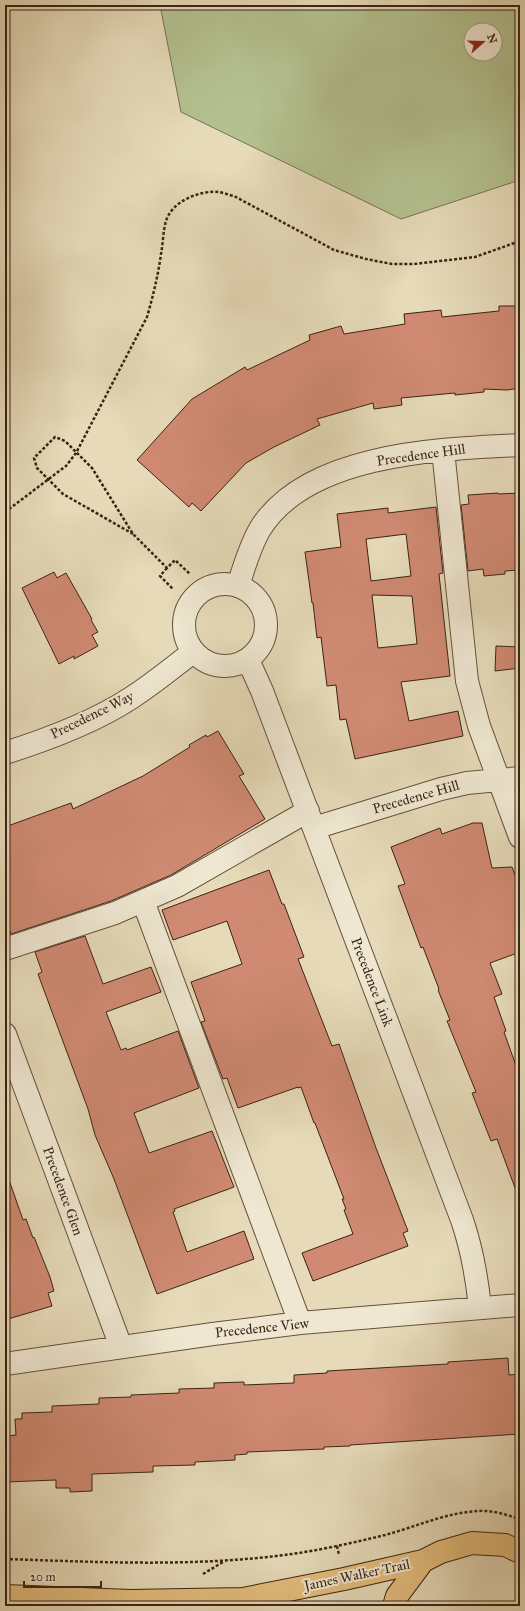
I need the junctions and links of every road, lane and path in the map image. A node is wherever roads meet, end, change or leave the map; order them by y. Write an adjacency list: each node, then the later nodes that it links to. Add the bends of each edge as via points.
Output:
1 (520, 240): 4 (path, via 475,257 392,264 334,250 234,196 218,192 189,197 175,206 166,220 154,293 147,317)
2 (520, 445): 3 (street, Precedence Hill)
3 (443, 450): 10 (street, Precedence Hill, via 406,454 367,463 328,476 298,490 285,500 260,529); 16 (street, via 467,681 479,726)
4 (76, 453): 5 (path, via 66,466); 5 (path, via 65,441 54,437 34,458 36,468); 7 (path, via 92,468)
5 (48, 479): 6 (path); 7 (path, via 63,494)
6 (5, 512)
7 (133, 534): 8 (path)
8 (168, 568): 9 (path, via 175,560); 11 (path, via 160,576)
9 (190, 574)
10 (238, 586): 12 (street, via 225,583 211,586 190,602 183,627 186,641); 13 (street, via 250,592 259,601 265,613 264,639 258,651)
11 (173, 589)
12 (193, 652): 13 (street, via 202,660 225,667); 14 (street, Precedence Way, via 149,686 119,705 75,726)
13 (248, 660): 17 (street, Precedence Link)
14 (5, 753)
15 (520, 778): 16 (street, Precedence Hill)
16 (498, 779): 17 (street, Precedence Hill, via 468,783); 18 (street)
17 (311, 819): 19 (street, Precedence Hill, via 177,886); 23 (street, Precedence Link, via 462,1220 475,1266)
18 (520, 837)
19 (143, 900): 20 (street, Precedence Hill); 24 (street)
20 (5, 949)
21 (5, 1034): 25 (street, Precedence Glen)
22 (520, 1305): 23 (street, Precedence View)
23 (480, 1308): 24 (street, Precedence View)
24 (300, 1323): 25 (street, Precedence View)
25 (121, 1347): 26 (street, Precedence View)
26 (5, 1364)
27 (520, 1519): 29 (path, via 500,1513 479,1511 337,1546 285,1555 224,1561)
28 (520, 1552): 30 (main road, via 504,1545 472,1543 441,1552)
29 (5, 1559)
30 (424, 1561): 32 (main road, James Walker Trail); 33 (main road, via 397,1596)
31 (5, 1596): 32 (main road, James Walker Trail)
32 (253, 1603)
33 (394, 1606)

